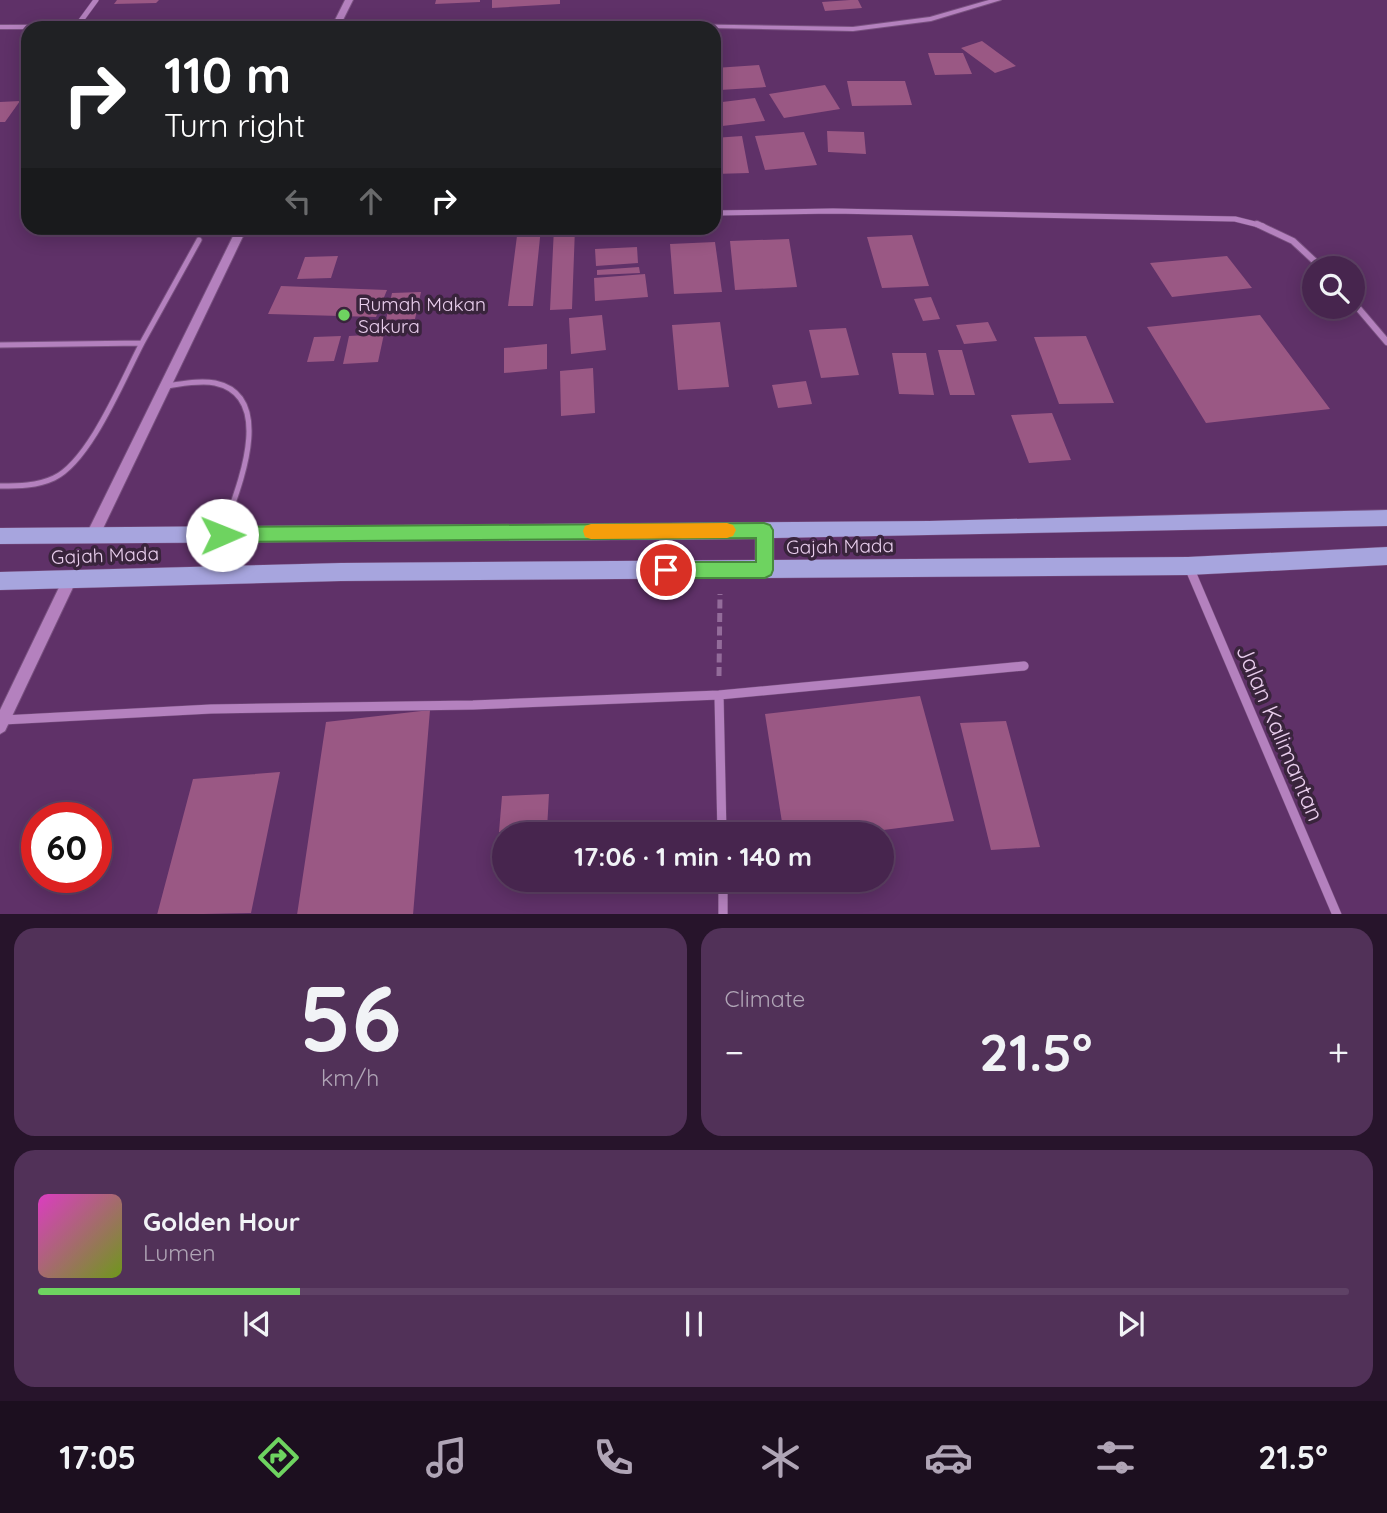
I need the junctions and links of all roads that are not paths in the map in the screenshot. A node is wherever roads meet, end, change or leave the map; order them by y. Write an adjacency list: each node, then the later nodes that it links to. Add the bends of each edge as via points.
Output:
1 (96, 0): 4 (street)
2 (349, 0): 5 (street)
3 (997, 0): 6 (street, via 931,19 853,29)
4 (81, 21)
5 (339, 21)
6 (721, 26)
7 (0, 27): 8 (street)
8 (21, 27)
9 (721, 213): 12 (street, via 1235,219 1280,230)
10 (239, 235): 17 (street)
11 (199, 240): 15 (lane)
12 (1311, 256)
13 (1365, 316): 14 (street)
14 (1387, 342)
15 (142, 343): 16 (lane); 18 (lane, via 81,457 54,480)
16 (0, 345)
17 (166, 386): 21 (lane, via 218,383 245,400 249,447); 23 (street)
18 (0, 486)
19 (1387, 518): 20 (main road, Gajah Mada)
20 (764, 530): 21 (main road, Gajah Mada); 26 (main road)
21 (222, 535): 23 (main road, Gajah Mada)
22 (0, 536): 23 (main road, Gajah Mada)
23 (92, 537)
24 (1387, 556): 25 (main road, Gajah Mada)
25 (1188, 566): 26 (main road, Gajah Mada); 35 (street, Jalan Kalimantan)
26 (765, 570): 27 (main road, Gajah Mada)
27 (70, 579): 28 (main road, Gajah Mada); 31 (street)
28 (0, 581)
29 (1024, 666): 30 (street)
30 (719, 695): 31 (street, via 211,709); 32 (street)
31 (2, 723)
32 (722, 822)
33 (723, 892): 34 (street)
34 (723, 914)
35 (1337, 914)

